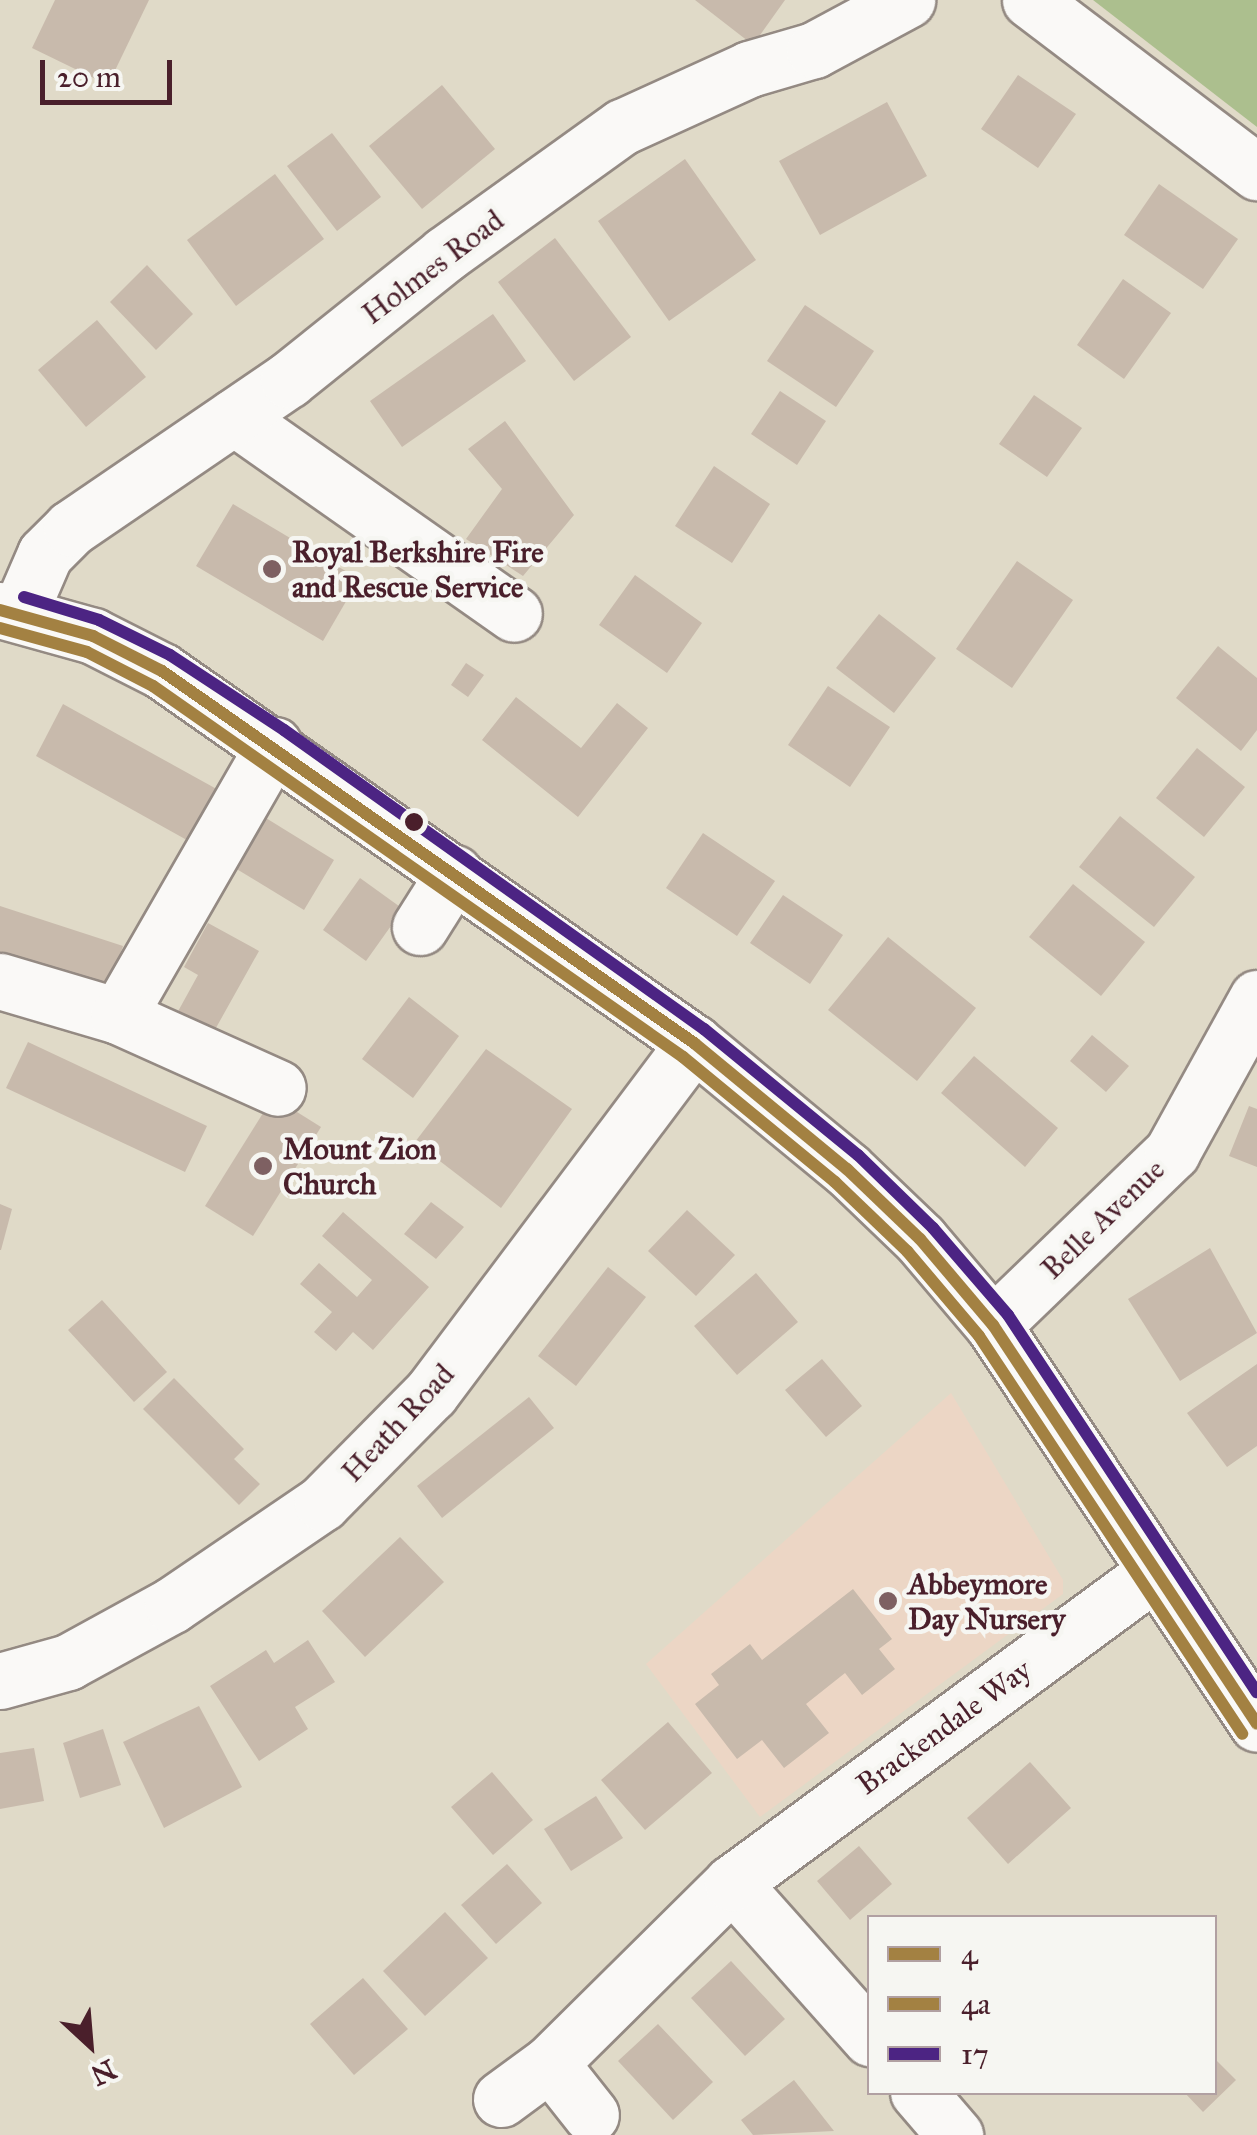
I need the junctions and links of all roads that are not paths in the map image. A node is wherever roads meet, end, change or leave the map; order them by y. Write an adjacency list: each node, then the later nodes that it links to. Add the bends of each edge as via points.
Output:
1 (907, 0): 4 (street, Holmes Road, via 814,50 748,69 622,127)
2 (1030, 0): 3 (street)
3 (1257, 172)
4 (234, 417): 5 (street, Holmes Road, via 71,528 45,554); 6 (street)
5 (9, 612): 7 (street, via 93,636 162,671)
6 (514, 614)
7 (274, 745): 8 (street); 12 (street)
8 (454, 873): 9 (street); 13 (street)
9 (420, 926)
10 (0, 981): 12 (street)
11 (1257, 998): 15 (street, Belle Avenue, via 1172,1152)
12 (118, 1016): 14 (street)
13 (694, 1043): 15 (street, via 847,1168 920,1238); 17 (street, Heath Road, via 431,1394 322,1503 172,1605 68,1662)
14 (278, 1088)
15 (993, 1325): 16 (street)
16 (1155, 1572): 18 (street); 19 (street, Brackendale Way)
17 (0, 1682)
18 (1257, 1724)
19 (732, 1883): 20 (street); 21 (street, Brackendale Way)
20 (867, 2035)
21 (550, 2064): 23 (street, Brackendale Way); 24 (street)
22 (921, 2095): 25 (street)
23 (502, 2098)
24 (592, 2115)
25 (955, 2135)

